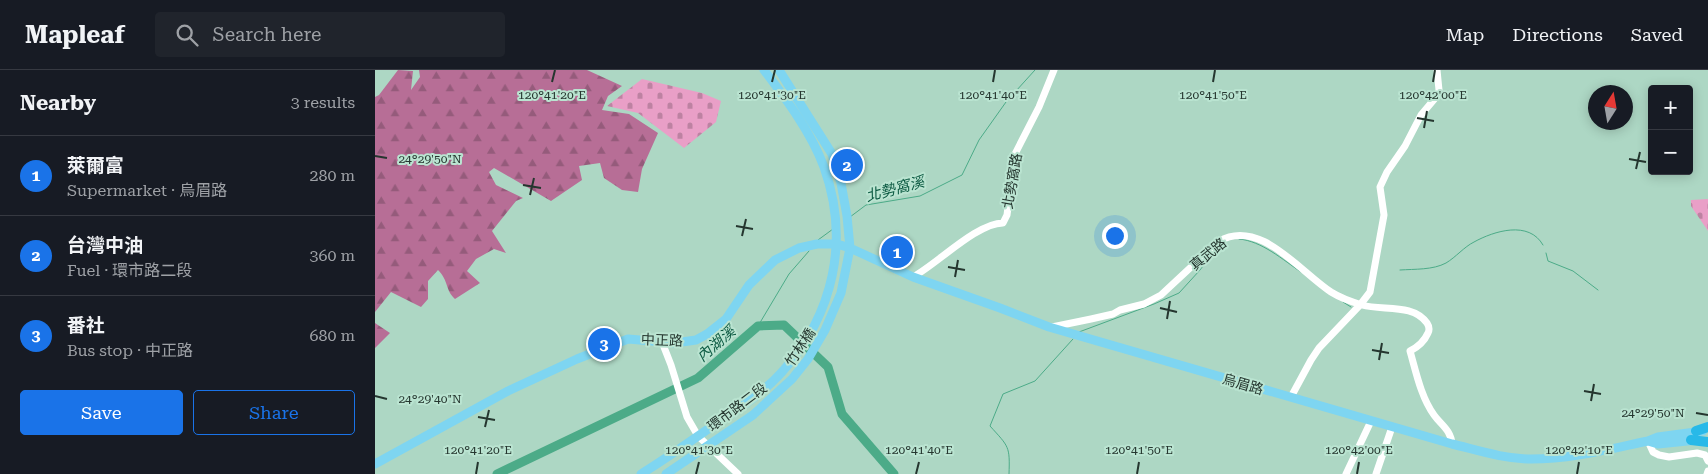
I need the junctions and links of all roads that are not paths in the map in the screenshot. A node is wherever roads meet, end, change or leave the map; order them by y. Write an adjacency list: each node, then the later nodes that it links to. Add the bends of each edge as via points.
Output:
1 (764, 70): 5 (main road, via 806,131 823,166 833,199)
2 (779, 70): 6 (main road, via 832,154 844,196)
3 (1054, 70): 7 (street, 北勢窩路, via 1015,154 1007,215 1003,223 994,223 969,238)
4 (1437, 70): 8 (street, via 1437,96 1421,115 1380,187 1384,215 1371,292)
5 (837, 244): 6 (main road, 中正路); 10 (main road, 中正路, via 799,248 775,260 749,285 726,319 707,334 687,342); 11 (main road, 竹林橋, via 824,307)
6 (850, 248): 7 (main road, 烏眉路); 12 (main road, 竹林橋, via 841,293 825,330)
7 (913, 277): 9 (main road, 烏眉路)
8 (1361, 305): 9 (street, 真武路, via 1331,292 1273,246 1240,234 1219,241 1161,295 1144,304 1091,320); 13 (street, via 1319,348); 21 (street, 真武路, via 1413,311 1429,325 1423,342 1409,351 1428,405 1451,435)
9 (1049, 327): 13 (main road, 烏眉路)
10 (662, 342): 18 (street, via 684,408); 24 (main road, 中正路, via 628,340 577,359 508,392)
11 (782, 372): 18 (main road, 環市路二段, via 752,400)
12 (793, 379): 22 (main road, 環市路二段, via 753,415)
13 (1291, 397): 14 (main road, 烏眉路)
14 (1371, 421): 15 (main road, 烏眉路); 28 (street)
15 (1392, 427): 21 (main road, 烏眉路); 29 (street)
16 (1708, 429): 17 (highway)
17 (1694, 435): 19 (main road, 烏眉路, via 1658,437); 20 (highway)
18 (698, 436): 22 (street); 25 (main road, 環市路二段)
19 (1648, 441): 21 (main road, 烏眉路, via 1573,457 1529,459); 23 (street, via 1659,456 1697,453 1705,455)
20 (1708, 441)
21 (1452, 444)
22 (708, 447): 26 (main road, 環市路二段); 27 (street)
23 (1708, 462)
24 (375, 464)
25 (641, 474)
26 (666, 474)
27 (738, 474)
28 (1346, 474)
29 (1376, 474)

